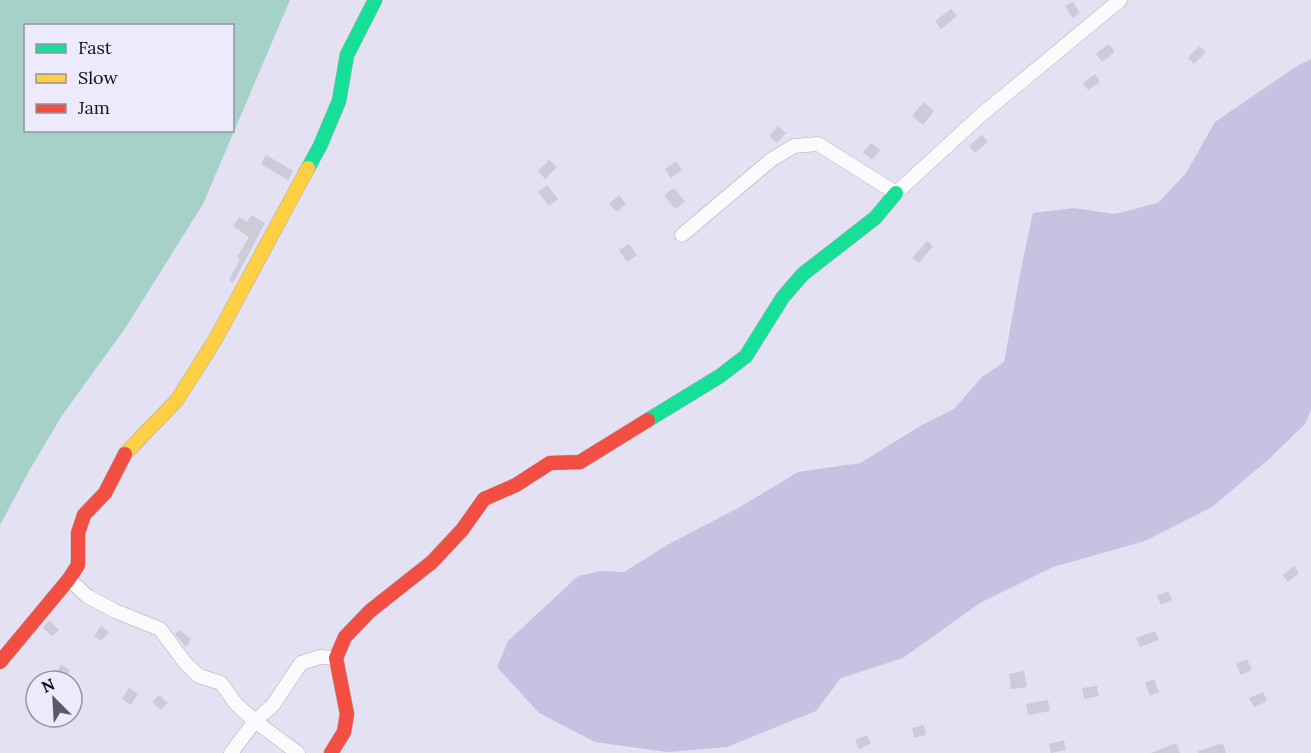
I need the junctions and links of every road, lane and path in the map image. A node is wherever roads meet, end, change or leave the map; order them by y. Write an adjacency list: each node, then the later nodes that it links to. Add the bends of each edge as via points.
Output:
1 (375, 0): 5 (street, via 347,55 339,101 320,146 215,340 177,400 123,456 105,493 84,515 78,532 78,565)
2 (1120, 0): 3 (street, via 981,115)
3 (896, 193): 4 (street, via 818,144 794,146 771,160); 6 (street, via 875,218 803,274 783,297 746,356 580,462 550,463 516,485 484,499 432,562 370,611 345,637)
4 (682, 235)
5 (69, 579): 7 (street); 8 (street, via 87,596 160,629 198,676 221,683)
6 (336, 658): 8 (street, via 320,657 301,663 273,705); 11 (street, via 347,714 344,732)
7 (0, 662)
8 (255, 721): 9 (street); 10 (street)
9 (231, 753)
10 (298, 753)
11 (331, 753)

